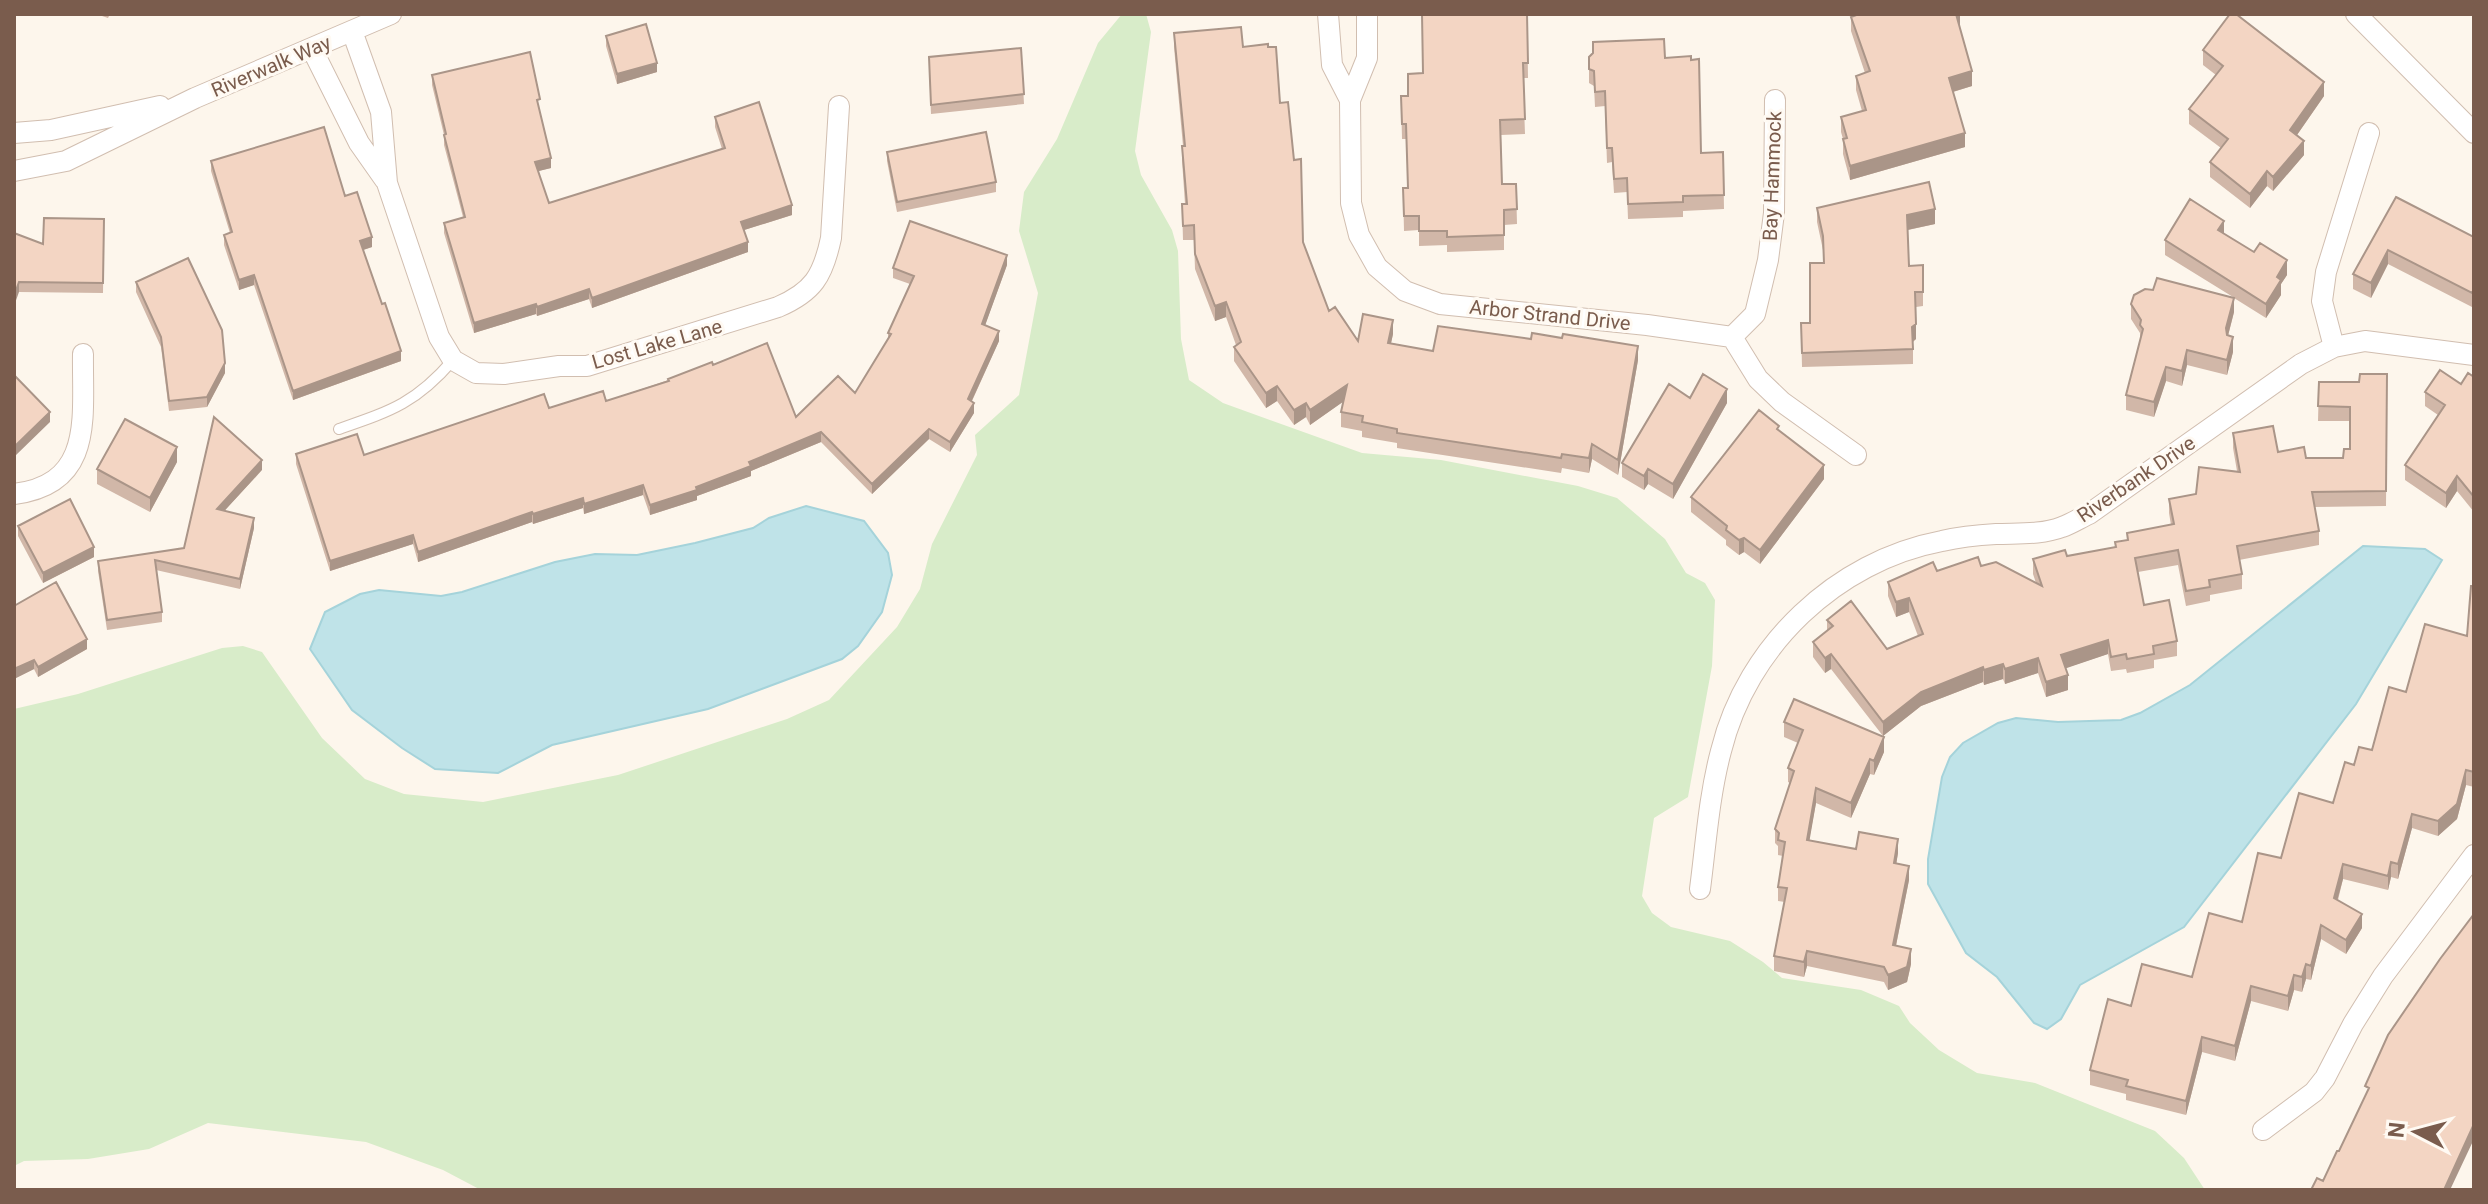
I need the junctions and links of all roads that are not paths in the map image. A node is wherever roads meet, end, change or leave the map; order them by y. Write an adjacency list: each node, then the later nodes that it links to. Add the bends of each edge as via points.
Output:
1 (391, 14): 5 (street, Riverwalk Way)
2 (1328, 14): 8 (street, Arbor Strand Drive, via 1332,65)
3 (1367, 14): 8 (street, Arbor Strand Drive, via 1367,58)
4 (2356, 14): 13 (street)
5 (352, 31): 6 (street, Riverwalk Way); 15 (street, via 381,112)
6 (312, 49): 7 (street, Riverwalk Way); 15 (street, via 359,143)
7 (195, 98): 11 (street, Riverwalk Way, via 51,130); 14 (street, Riverwalk Way, via 66,161)
8 (1350, 100): 16 (street, Arbor Strand Drive, via 1351,203 1359,235 1377,267 1405,291 1440,304)
9 (1775, 100): 16 (street, Bay Hammock, via 1768,260 1755,314)
10 (839, 106): 20 (street, Lost Lake Lane, via 829,248 819,276 798,298 587,366 490,374 476,373)
11 (14, 133)
12 (2369, 133): 17 (street, via 2326,272 2322,301)
13 (2474, 133)
14 (14, 171)
15 (387, 183): 20 (street, via 435,325)
16 (1732, 337): 22 (street, via 1758,379 1782,402)
17 (2334, 347): 19 (street, Riverbank Drive, via 2365,341); 25 (street, Riverbank Drive, via 2301,364 2089,514 2060,528 1913,548 1855,574 1813,602 1764,657 1731,719 1714,784)
18 (83, 354): 23 (street, via 81,442 65,471 37,491)
19 (2474, 355)
20 (453, 360): 21 (lane, via 394,410)
21 (339, 429)
22 (1856, 455)
23 (14, 494)
24 (2474, 855): 26 (street, via 2383,976 2319,1085)
25 (1700, 889)
26 (2263, 1130)

